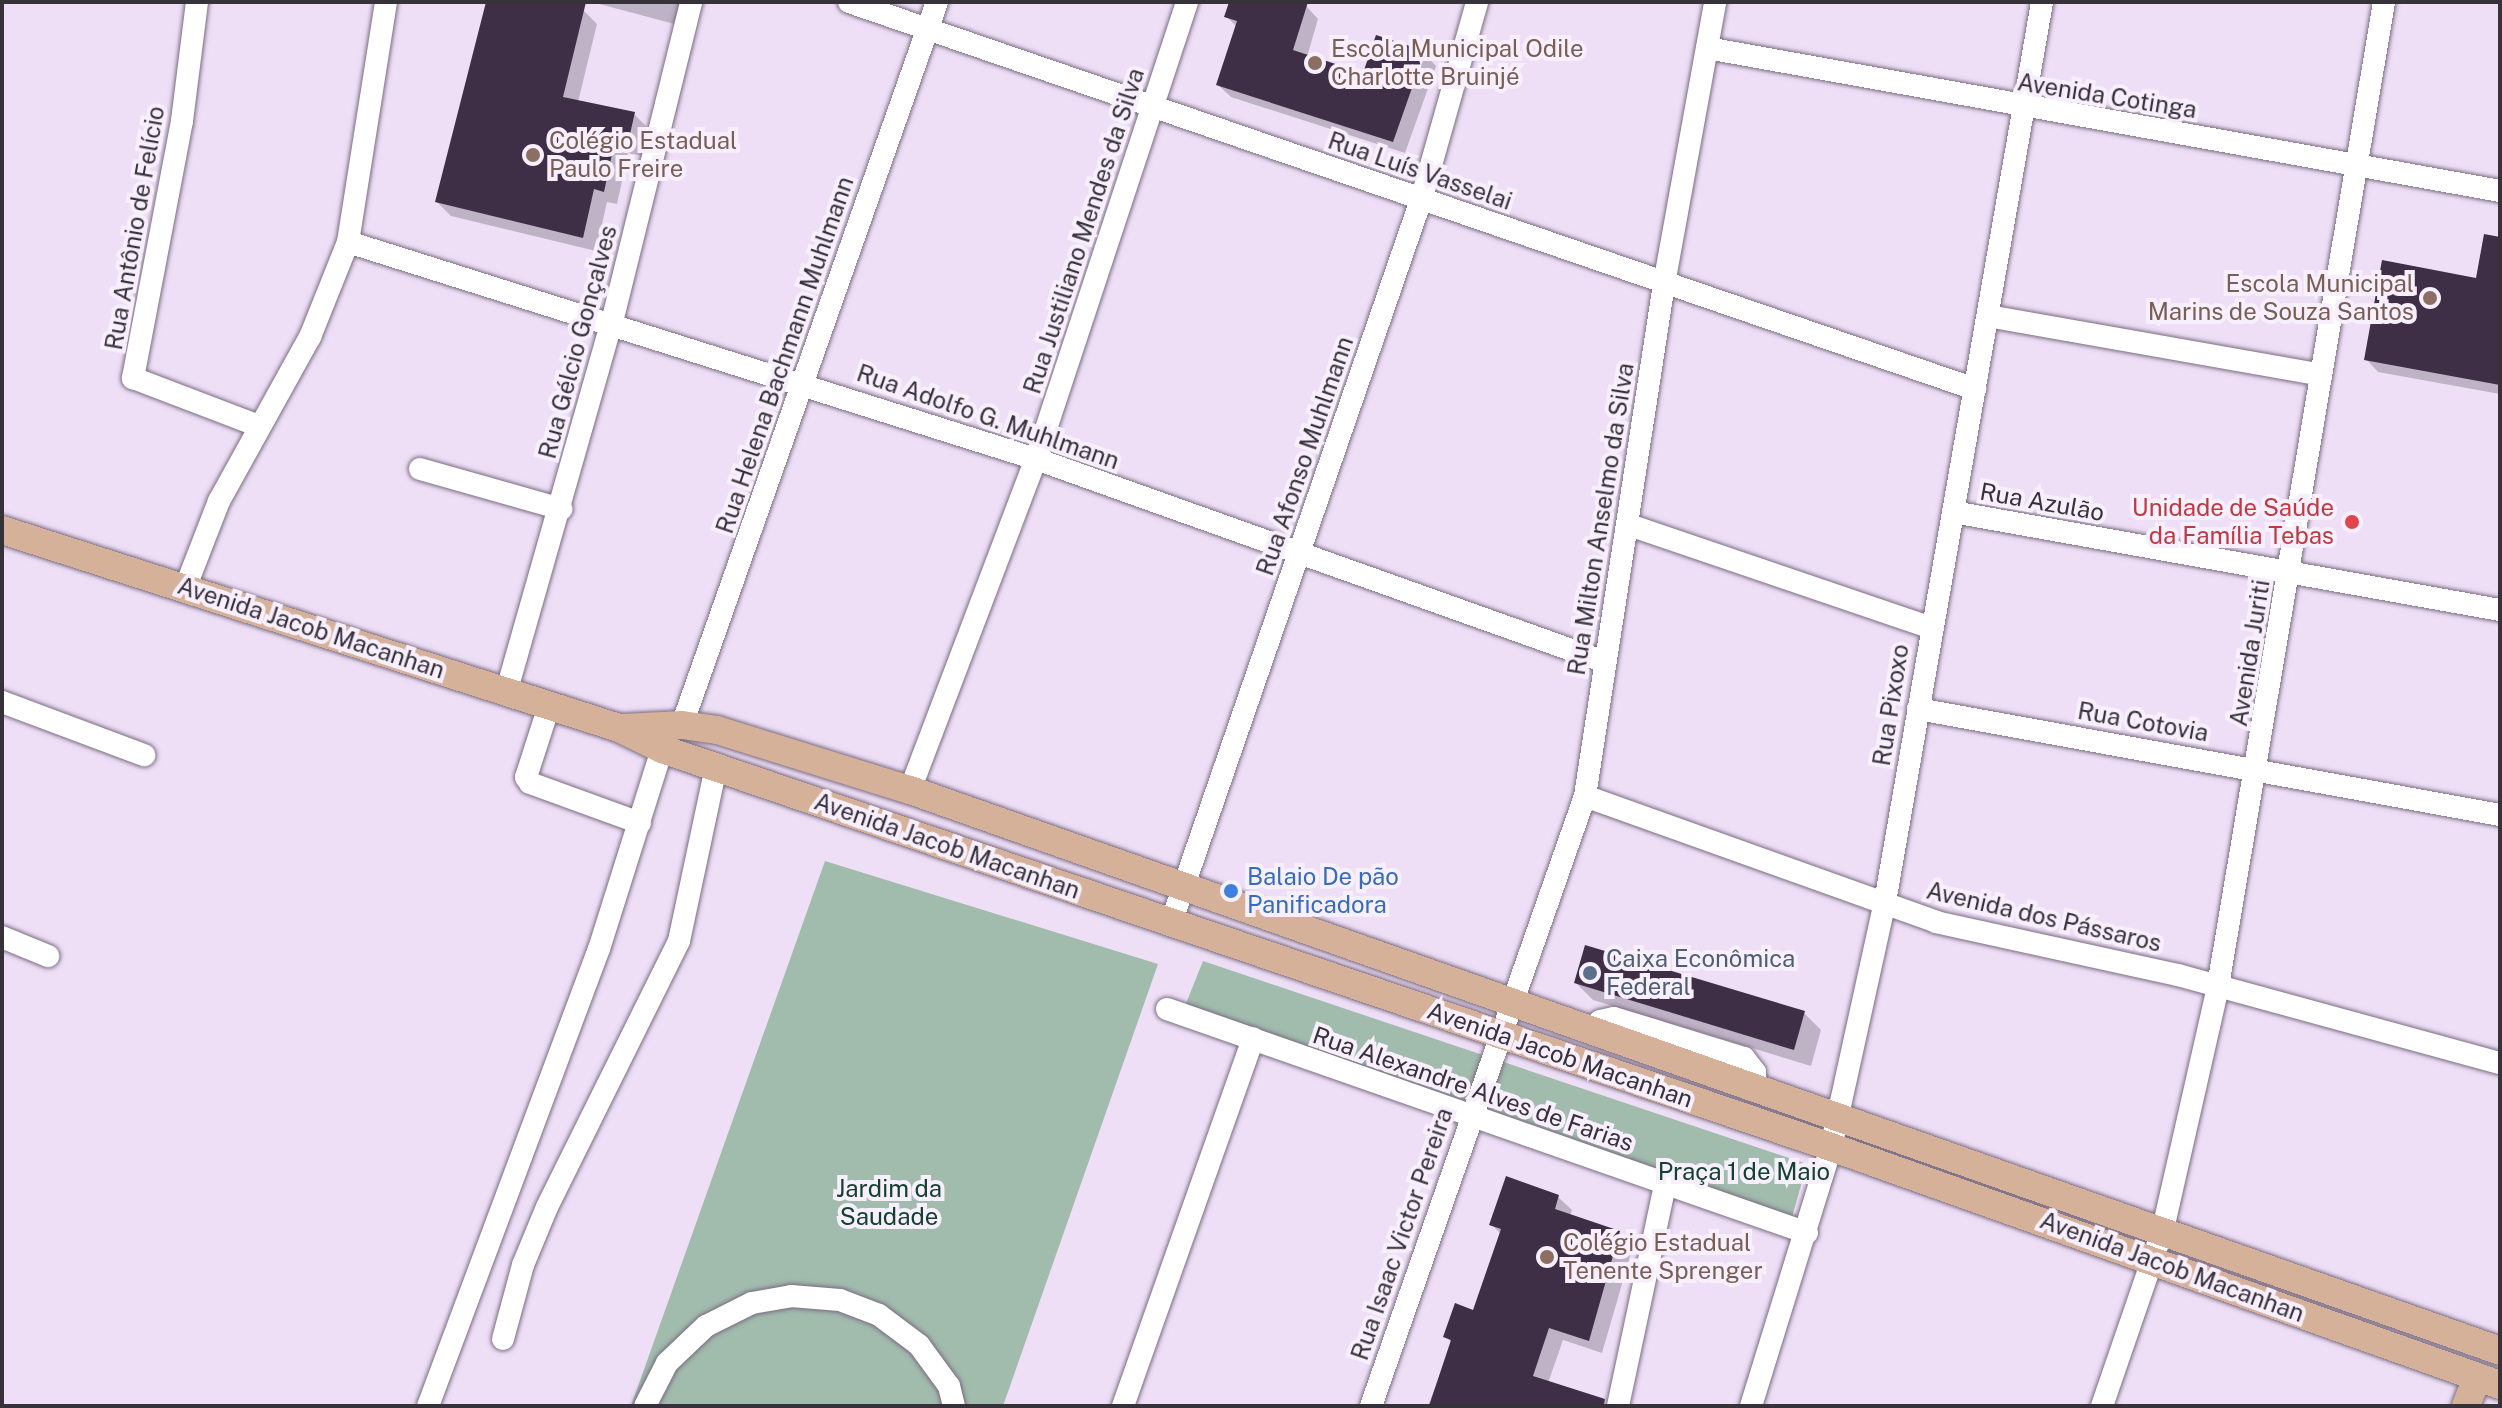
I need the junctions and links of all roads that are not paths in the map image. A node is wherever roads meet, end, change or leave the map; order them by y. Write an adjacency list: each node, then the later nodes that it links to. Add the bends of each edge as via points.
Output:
1 (197, 2): 25 (street, Rua Antônio de Felício, via 182,121 133,378)
2 (386, 2): 18 (street)
3 (691, 2): 21 (street, Rua Gélcio Gonçalves)
4 (849, 2): 11 (street, Rua Luís Vasselai)
5 (937, 2): 11 (street, Rua Helena Bachmann Muhlmann)
6 (1187, 2): 13 (street, Rua Justiliano Mendes da Silva)
7 (1477, 2): 17 (street, Rua Afonso Muhlmann)
8 (1715, 2): 12 (street, Rua Milton Anselmo da Silva)
9 (2042, 2): 14 (street, Rua Pixoxo)
10 (2384, 2): 15 (street, Avenida Juriti)
11 (928, 28): 13 (street, Rua Luís Vasselai); 23 (street, Rua Helena Bachmann Muhlmann)
12 (1707, 48): 14 (street, Avenida Cotinga); 19 (street, Rua Milton Anselmo da Silva)
13 (1153, 109): 17 (street, Rua Luís Vasselai); 26 (street, Rua Justiliano Mendes da Silva)
14 (2026, 109): 15 (street, Avenida Cotinga); 20 (street, Rua Pixoxo)
15 (2359, 164): 16 (street, Avenida Cotinga); 22 (street, Avenida Juriti)
16 (2500, 191)
17 (1422, 197): 19 (street, Rua Luís Vasselai); 32 (street, Rua Afonso Muhlmann)
18 (348, 242): 21 (street, Rua Adolfo G. Muhlmann); 25 (street, via 310,337)
19 (1664, 284): 24 (street, Rua Luís Vasselai); 30 (street, Rua Milton Anselmo da Silva)
20 (1988, 316): 22 (street); 24 (street, Rua Pixoxo)
21 (612, 322): 23 (street, Rua Adolfo G. Muhlmann); 28 (street, Rua Gélcio Gonçalves)
22 (2321, 375): 33 (street, Avenida Juriti)
23 (803, 382): 26 (street, Rua Adolfo G. Muhlmann); 42 (street, Rua Helena Bachmann Muhlmann)
24 (1975, 389): 29 (street, Rua Pixoxo)
25 (259, 426): 34 (street, via 219,501)
26 (1036, 459): 32 (street, Rua Adolfo G. Muhlmann); 48 (street, Rua Justiliano Mendes da Silva)
27 (420, 469): 28 (street)
28 (561, 509): 38 (street, Rua Gélcio Gonçalves)
29 (1953, 512): 33 (street, Rua Azulão); 36 (street, Rua Pixoxo)
30 (1629, 525): 36 (street); 37 (street, Rua Milton Anselmo da Silva)
31 (2, 530): 34 (main road, Avenida Jacob Macanhan)
32 (1300, 551): 37 (street, Rua Adolfo G. Muhlmann); 52 (street, Rua Afonso Muhlmann)
33 (2288, 571): 35 (street, Rua Azulão); 47 (street, Avenida Juriti)
34 (186, 586): 38 (main road, Avenida Jacob Macanhan)
35 (2500, 610)
36 (1929, 627): 41 (street, Rua Pixoxo)
37 (1605, 662): 49 (street, Rua Milton Anselmo da Silva)
38 (506, 693): 40 (main road, Avenida Jacob Macanhan)
39 (2, 702): 45 (street)
40 (549, 706): 43 (main road, Avenida Jacob Macanhan); 51 (street, via 526,777 530,783)
41 (1918, 709): 47 (street, Rua Cotovia); 53 (street, Rua Pixoxo)
42 (682, 725): 43 (main road, Avenida Jacob Macanhan); 46 (main road); 48 (main road, Avenida Jacob Macanhan, via 727,733)
43 (619, 728): 44 (main road, Avenida Jacob Macanhan)
44 (662, 749): 46 (main road, Avenida Jacob Macanhan); 51 (street)
45 (144, 755)
46 (710, 765): 54 (main road, Avenida Jacob Macanhan); 70 (street, via 679,941 547,1207 523,1265)
47 (2259, 769): 50 (street, Rua Cotovia); 57 (street, Avenida Juriti)
48 (910, 790): 52 (main road, Avenida Jacob Macanhan)
49 (1585, 796): 53 (street, Avenida dos Pássaros); 58 (street, Rua Milton Anselmo da Silva)
50 (2500, 815)
51 (640, 823): 73 (street, via 599,949)
52 (1182, 886): 54 (street, Rua Afonso Muhlmann); 58 (main road, Avenida Jacob Macanhan)
53 (1885, 902): 57 (street, Avenida dos Pássaros, via 1936,922); 63 (street, Rua Pixoxo)
54 (1171, 923): 60 (main road, Avenida Jacob Macanhan)
55 (2, 937): 56 (street)
56 (48, 956)
57 (2218, 986): 62 (street, Avenida dos Pássaros); 67 (street, Avenida Juriti)
58 (1510, 1004): 60 (street, Rua Milton Anselmo da Silva); 63 (main road, Avenida Jacob Macanhan)
59 (1167, 1009): 61 (street, Rua Alexandre Alves de Farias)
60 (1499, 1034): 64 (street, Rua Isaac Victor Pereira); 65 (main road, Avenida Jacob Macanhan)
61 (1253, 1038): 64 (street, Rua Alexandre Alves de Farias); 76 (street)
62 (2500, 1063)
63 (1836, 1114): 65 (street, Rua Pixoxo); 67 (main road, Avenida Jacob Macanhan)
64 (1470, 1116): 66 (street, Rua Alexandre Alves de Farias); 77 (street, Rua Isaac Victor Pereira)
65 (1831, 1147): 68 (street, Rua Pixoxo); 69 (main road, Avenida Jacob Macanhan)
66 (1665, 1184): 68 (street, Rua Alexandre Alves de Farias); 78 (street)
67 (2163, 1229): 69 (street, Avenida Juriti); 71 (main road, Avenida Jacob Macanhan)
68 (1807, 1233): 79 (street, Rua Pixoxo)
69 (2155, 1260): 72 (main road, Avenida Jacob Macanhan); 80 (street, Avenida Juriti)
70 (503, 1339)
71 (2500, 1351)
72 (2488, 1381): 81 (main road)
73 (428, 1406)
74 (645, 1406): 75 (street, via 667,1363 706,1326 752,1303 791,1296 840,1300 879,1315 919,1345 949,1386)
75 (954, 1406)
76 (1123, 1406)
77 (1371, 1406)
78 (1618, 1406)
79 (1751, 1406)
80 (2102, 1406)
81 (2466, 1406)

